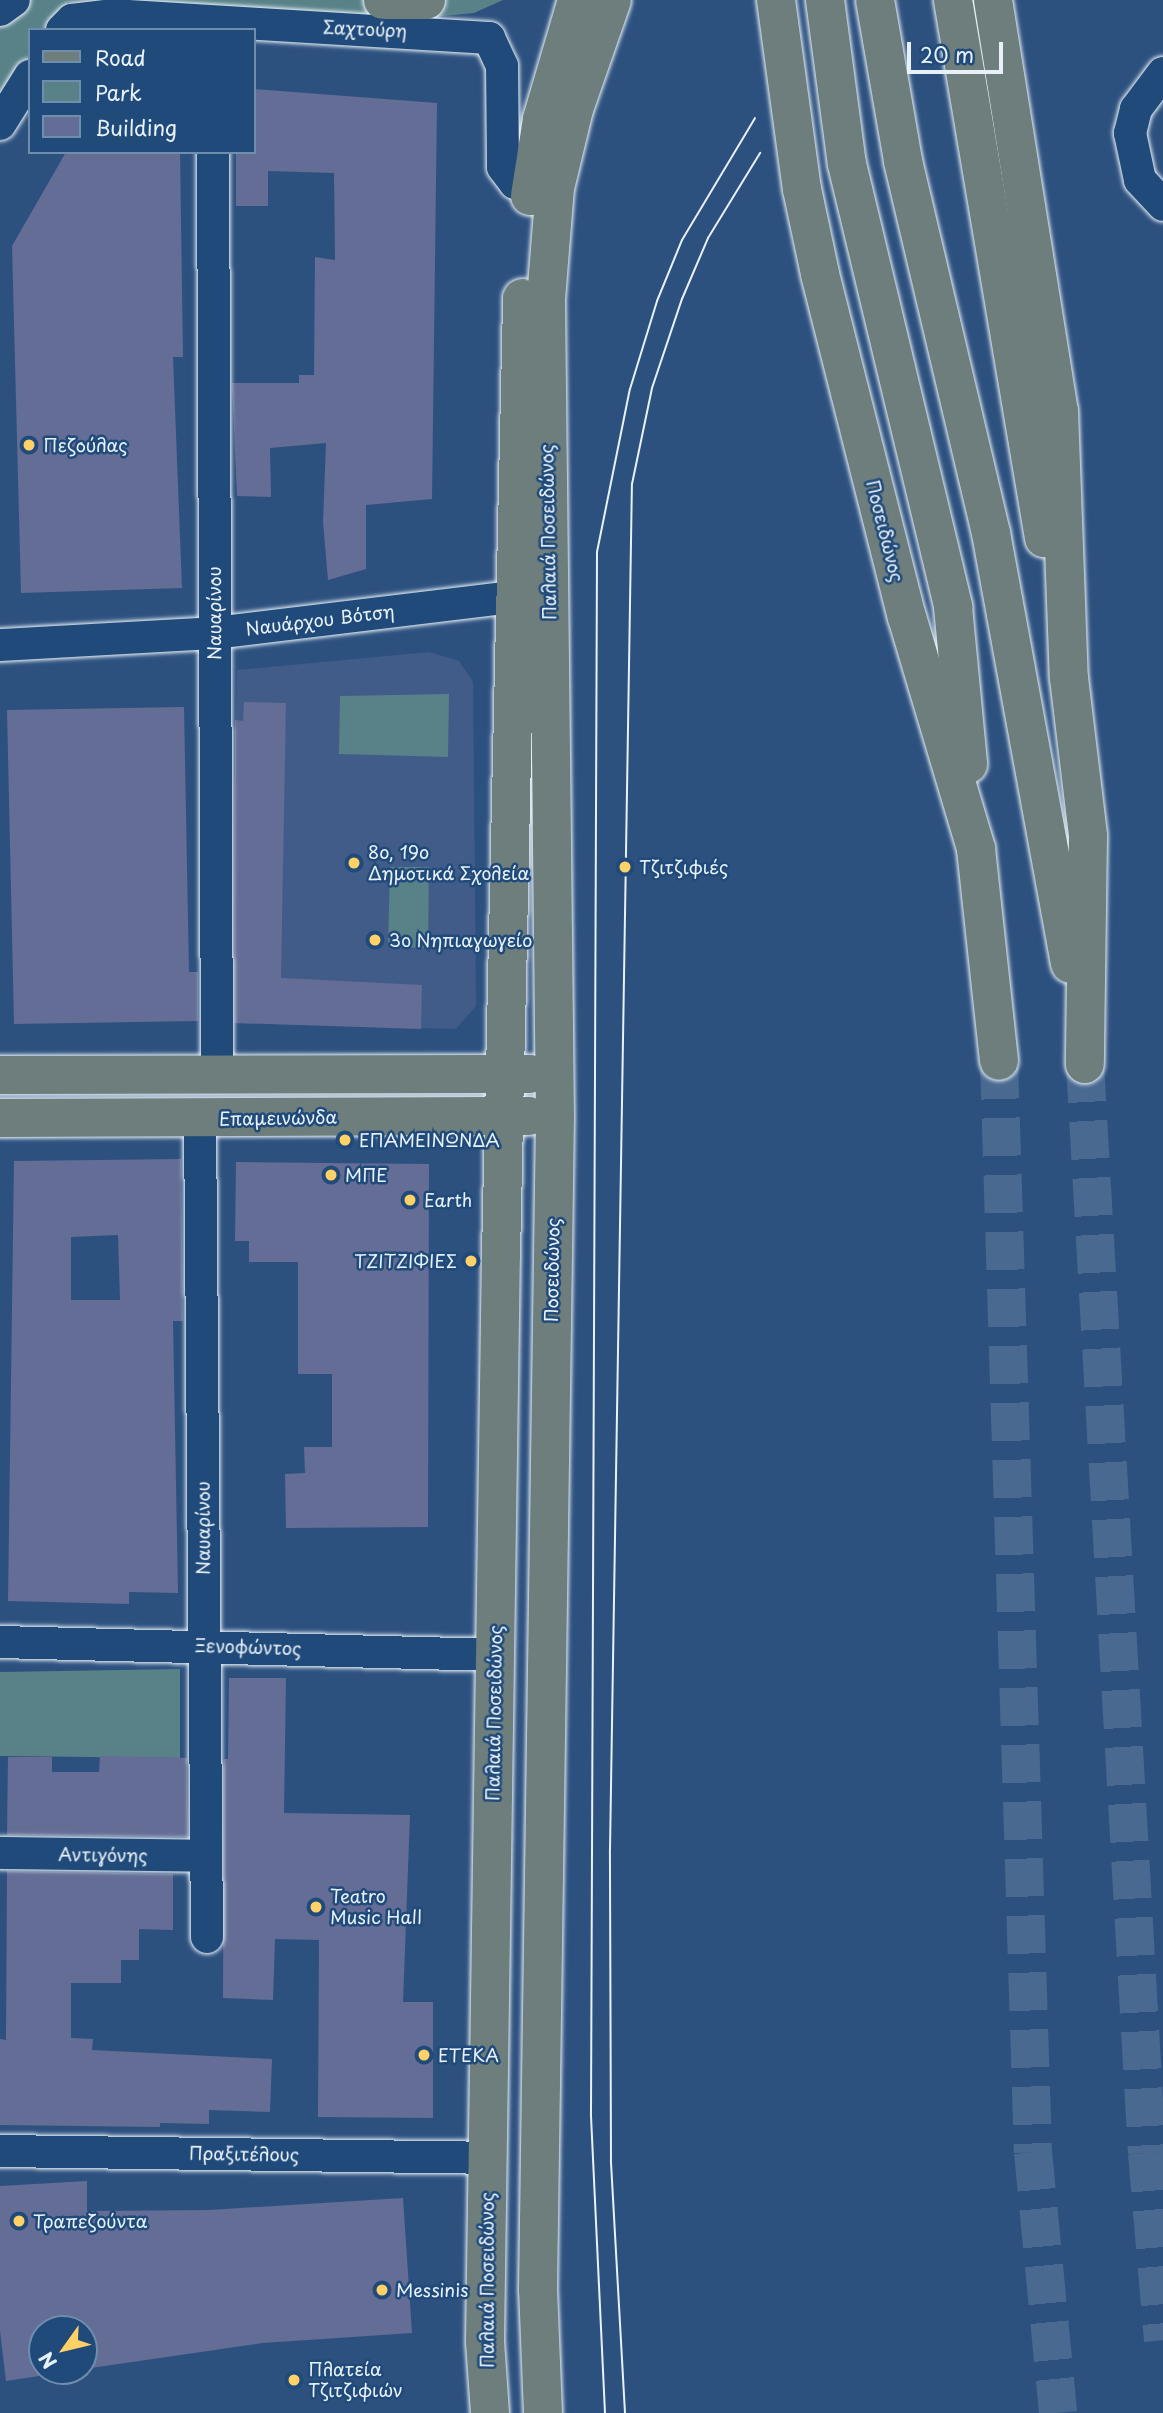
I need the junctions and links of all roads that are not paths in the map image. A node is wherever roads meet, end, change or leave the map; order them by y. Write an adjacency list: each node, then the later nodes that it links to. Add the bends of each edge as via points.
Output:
1 (14, 0): 11 (street)
2 (383, 0): 3 (main road)
3 (426, 0)
4 (577, 0): 18 (main road, Παλαιά Ποσειδώνος, via 541,119)
5 (611, 0): 28 (main road, Παλαιά Ποσειδώνος, via 574,109 555,188 548,248)
6 (776, 0): 24 (main road, Ποσειδώνος, via 802,189 820,274 906,617)
7 (825, 0): 24 (main road, via 850,177 953,607)
8 (875, 0): 23 (main road, via 903,161 991,533 1084,1051 1088,836)
9 (953, 0): 23 (main road)
10 (993, 0): 23 (main road, via 1059,411)
11 (0, 10)
12 (214, 17): 13 (street, Σαχτούρη, via 102,15); 18 (street, Σαχτούρη, via 489,38 502,66 503,167 515,183)
13 (67, 25)
14 (1163, 73): 19 (street, via 1136,109 1130,133 1140,180)
15 (28, 79): 16 (street)
16 (0, 124)
17 (214, 154): 21 (street, Ναυαρίνου)
18 (531, 187): 20 (main road, Παλαιά Ποσειδώνος, via 519,348)
19 (1163, 205)
20 (514, 597): 21 (street, Ναυάρχου Βότση); 29 (main road, Παλαιά Ποσειδώνος)
21 (215, 633): 22 (street, Ναυάρχου Βότση); 27 (street, Ναυαρίνου)
22 (0, 645)
23 (1069, 678)
24 (976, 849): 25 (main road, Ποσειδώνος)
25 (999, 1060)
26 (0, 1074): 27 (main road)
27 (217, 1074): 29 (main road)
28 (555, 1074): 29 (main road); 31 (main road, Ποσειδώνος)
29 (505, 1075): 30 (main road, Παλαιά Ποσειδώνος)
30 (503, 1116): 31 (main road, Επαμεινώνδα); 33 (main road, Επαμεινώνδα); 34 (main road, Παλαιά Ποσειδώνος)
31 (555, 1117): 35 (main road, Ποσειδώνος)
32 (0, 1118): 33 (main road, Επαμεινώνδα)
33 (200, 1119): 37 (street, Ναυαρίνου)
34 (498, 1467): 35 (main road); 38 (main road, Παλαιά Ποσειδώνος)
35 (548, 1467): 42 (main road)
36 (0, 1642): 37 (street, Ξενοφώντος)
37 (204, 1645): 38 (street, Ξενοφώντος); 40 (street, Ναυαρίνου)
38 (495, 1655): 41 (main road, Παλαιά Ποσειδώνος)
39 (0, 1853): 40 (street, Αντιγόνης)
40 (206, 1856): 43 (street, Ναυαρίνου)
41 (492, 1868): 42 (main road); 45 (main road, Παλαιά Ποσειδώνος)
42 (547, 1870): 49 (main road, via 538,2290)
43 (207, 1937)
44 (0, 2151): 45 (street, Πραξιτέλους)
45 (488, 2158): 46 (main road, Παλαιά Ποσειδώνος)
46 (485, 2341): 47 (main road); 48 (main road, Παλαιά Ποσειδώνος)
47 (462, 2413)
48 (490, 2413)
49 (542, 2413)

